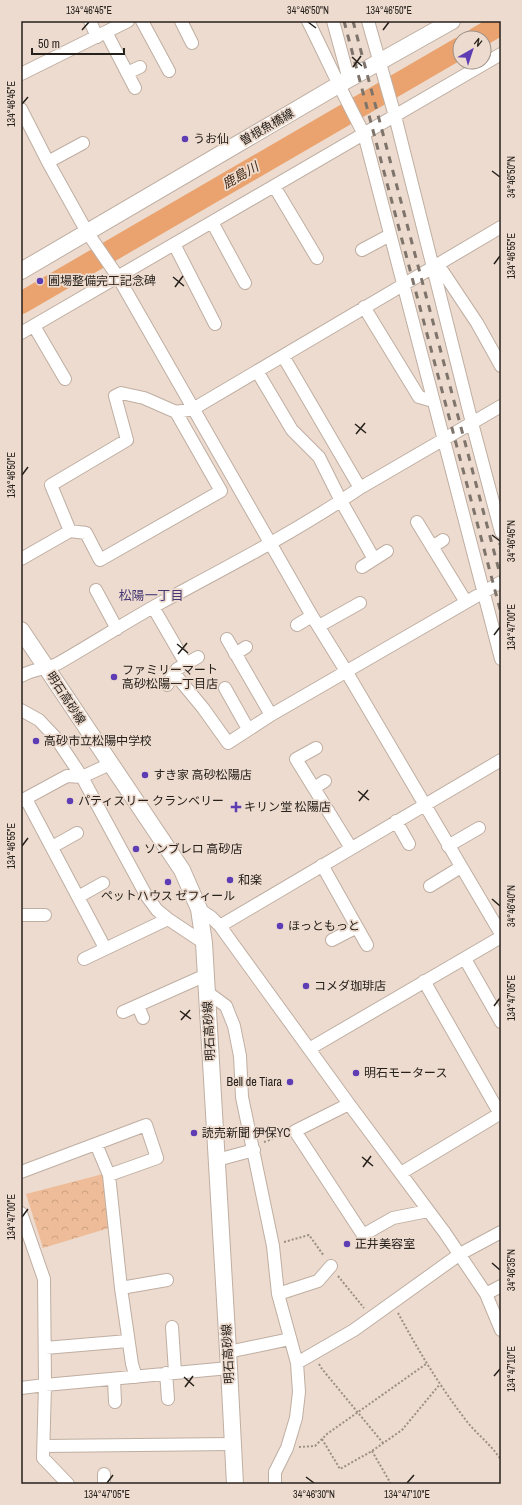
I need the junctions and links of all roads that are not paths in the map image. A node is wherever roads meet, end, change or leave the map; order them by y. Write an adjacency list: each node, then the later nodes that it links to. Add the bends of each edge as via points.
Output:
1 (90, 21): 9 (street)
2 (128, 21): 9 (street)
3 (142, 21): 14 (street)
4 (181, 21): 10 (street)
5 (308, 21): 17 (street)
6 (334, 21): 17 (street)
7 (368, 21): 13 (street)
8 (452, 21): 13 (main road, 曽根魚橋線)
9 (102, 34): 15 (street); 16 (street)
10 (192, 43)
11 (501, 54): 20 (street)
12 (140, 67): 15 (street)
13 (382, 70): 17 (main road, 曽根魚橋線); 20 (street)
14 (169, 71)
15 (127, 73): 18 (street)
16 (21, 74)
17 (344, 82): 21 (street, via 345,99); 27 (main road, 曽根魚橋線)
18 (135, 88)
19 (21, 109): 23 (street)
20 (391, 114): 21 (street); 32 (street)
21 (364, 134): 24 (street); 28 (street)
22 (83, 143): 23 (street)
23 (48, 162): 27 (street)
24 (274, 186): 25 (street); 31 (street)
25 (212, 222): 29 (street); 35 (street)
26 (501, 227): 32 (street)
27 (87, 232): 33 (main road, 曽根魚橋線); 34 (street)
28 (390, 235): 30 (street); 36 (street)
29 (174, 244): 34 (street); 38 (street)
30 (362, 250)
31 (317, 258)
32 (433, 266): 36 (street); 42 (street, via 443,272); 49 (street)
33 (21, 271)
34 (118, 277): 39 (street); 47 (street)
35 (245, 283)
36 (403, 285): 37 (street); 45 (street)
37 (364, 308): 41 (street); 45 (street, via 419,397)
38 (216, 324)
39 (34, 326): 40 (street); 44 (street)
40 (21, 334)
41 (283, 356): 43 (street); 51 (street)
42 (501, 366)
43 (257, 371): 47 (street); 52 (street, via 292,430 319,457)
44 (65, 379)
45 (433, 401): 50 (street)
46 (501, 406): 49 (street)
47 (193, 409): 48 (street); 57 (street)
48 (176, 412): 54 (street, via 144,398 121,393 115,396 127,440 51,486); 54 (street, via 221,491 100,560 86,533)
49 (472, 423): 50 (street); 55 (street)
50 (444, 440): 51 (street); 65 (street)
51 (360, 488): 52 (street)
52 (340, 501): 57 (street); 61 (street)
53 (417, 522): 58 (street)
54 (70, 531): 60 (street)
55 (501, 532)
56 (442, 540): 58 (street)
57 (270, 543): 68 (street); 69 (street)
58 (432, 547): 66 (street)
59 (387, 551): 61 (street)
60 (21, 559)
61 (374, 559): 62 (street)
62 (362, 567)
63 (501, 582): 65 (street)
64 (96, 590): 71 (street)
65 (483, 592): 66 (street); 77 (street)
66 (466, 602): 80 (street)
67 (360, 603): 69 (street)
68 (153, 607): 71 (street); 78 (street)
69 (315, 621): 70 (street); 80 (street)
70 (297, 625)
71 (117, 629): 79 (street)
72 (21, 630): 79 (main road, 明石高砂線)
73 (227, 639): 75 (street)
74 (246, 647): 75 (street)
75 (235, 654): 86 (street)
76 (198, 657): 78 (street)
77 (501, 659)
78 (186, 664): 81 (street)
79 (46, 668): 82 (street, via 32,670); 90 (main road, 明石高砂線)
80 (346, 671): 86 (street); 95 (street)
81 (174, 673): 83 (street); 87 (street, via 228,743)
82 (21, 676)
83 (167, 685)
84 (225, 688): 87 (street)
85 (21, 710): 91 (street, via 39,720 56,738)
86 (270, 715): 87 (street)
87 (248, 729)
88 (316, 748): 93 (street, via 296,759)
89 (501, 760): 95 (street)
90 (110, 764): 91 (street); 108 (main road, 明石高砂線, via 182,870)
91 (82, 777): 94 (street, via 67,776); 111 (street, via 146,895 157,910)
92 (325, 781): 93 (street)
93 (314, 788): 102 (street)
94 (23, 800): 101 (street)
95 (424, 804): 96 (street); 100 (street)
96 (396, 821): 99 (street); 102 (street)
97 (479, 828): 100 (street)
98 (77, 834): 101 (street)
99 (409, 844)
100 (448, 846): 104 (street)
101 (52, 847): 107 (street)
102 (351, 848): 103 (street)
103 (322, 865): 112 (street); 113 (street)
104 (461, 867): 106 (street); 114 (street)
105 (103, 883): 107 (street)
106 (430, 886)
107 (78, 897): 119 (street)
108 (199, 909): 112 (street); 117 (main road, 明石高砂線)
109 (46, 914): 110 (street)
110 (21, 915)
111 (168, 919): 117 (street); 119 (street)
112 (220, 926): 129 (street)
113 (357, 927): 116 (street); 118 (street)
114 (501, 934)
115 (501, 937): 121 (street)
116 (332, 940)
117 (204, 943): 122 (main road, 明石高砂線)
118 (367, 944)
119 (105, 948): 120 (street)
120 (84, 959)
121 (465, 959): 123 (street); 128 (street)
122 (206, 975): 124 (main road, 明石高砂線); 125 (street)
123 (424, 981): 129 (street); 131 (street)
124 (207, 992): 133 (street, via 226,1006 234,1026 240,1056 242,1097); 134 (main road, 明石高砂線)
125 (138, 1006): 126 (street); 127 (street)
126 (123, 1012)
127 (143, 1018)
128 (501, 1022)
129 (309, 1049): 130 (street)
130 (349, 1104): 136 (street); 138 (street, via 295,1131 363,1235 393,1218)
131 (500, 1114): 136 (street)
132 (96, 1144): 135 (street); 137 (street); 137 (street, via 146,1125 157,1158)
133 (254, 1148): 134 (street); 146 (street, via 273,1246)
134 (217, 1160): 153 (main road, 明石高砂線)
135 (21, 1172)
136 (401, 1173): 138 (street)
137 (109, 1175): 145 (street)
138 (428, 1211): 141 (street)
139 (21, 1213): 152 (street, via 44,1279)
140 (501, 1232): 141 (street)
141 (460, 1254): 147 (street); 154 (street, via 354,1330)
142 (331, 1266): 146 (street, via 318,1281)
143 (167, 1280): 145 (street)
144 (501, 1286): 147 (street)
145 (121, 1288): 151 (street)
146 (278, 1294): 150 (street)
147 (486, 1294): 149 (street)
148 (172, 1327): 156 (street)
149 (501, 1330)
150 (290, 1339): 153 (street); 154 (street)
151 (128, 1341): 152 (street); 157 (street)
152 (45, 1348): 159 (street)
153 (228, 1352): 155 (main road, 明石高砂線)
154 (297, 1363): 167 (street, via 299,1392 296,1418 288,1448 275,1472)
155 (230, 1368): 156 (street); 163 (main road, 明石高砂線)
156 (171, 1373): 157 (street); 161 (street)
157 (136, 1377): 158 (street)
158 (114, 1379): 159 (street); 162 (street)
159 (45, 1385): 160 (street); 164 (street)
160 (21, 1388)
161 (168, 1399)
162 (115, 1402)
163 (232, 1444): 164 (street); 166 (main road, 明石高砂線)
164 (44, 1446): 165 (street, via 43,1458)
165 (68, 1484)
166 (235, 1484)
167 (275, 1484)

